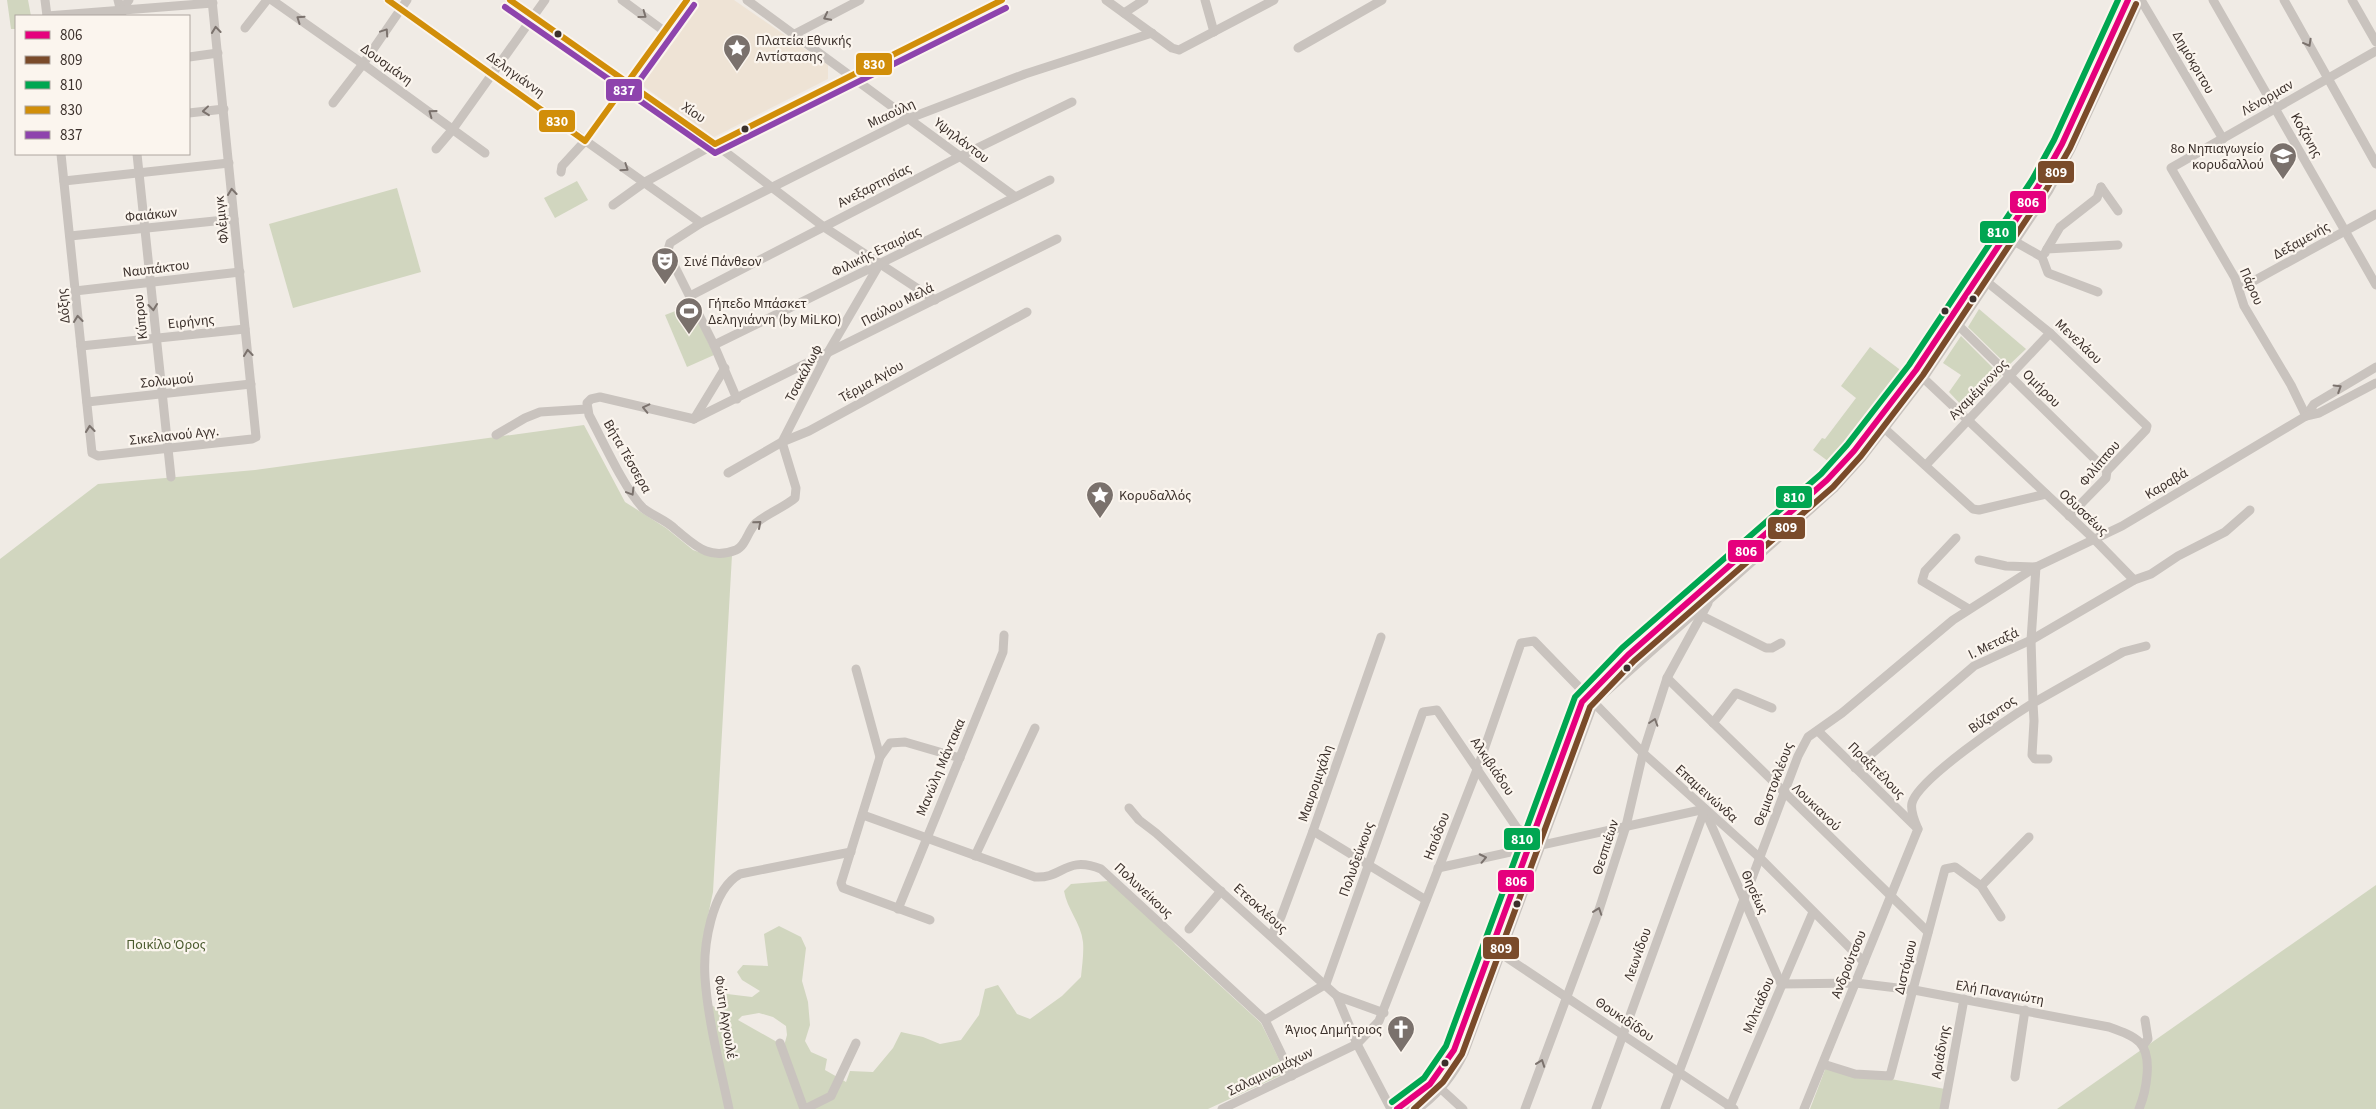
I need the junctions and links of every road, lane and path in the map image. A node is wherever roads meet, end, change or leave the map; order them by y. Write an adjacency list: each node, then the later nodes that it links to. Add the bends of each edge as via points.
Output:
1 (45, 0): 29 (street)
2 (118, 0): 27 (street)
3 (129, 0): 27 (street)
4 (267, 0): 32 (street)
5 (272, 0): 42 (street, Δουσμάνη, one-way to 5)
6 (388, 0): 26 (street, Δεληγιάννη)
7 (407, 0): 26 (street)
8 (510, 0): 31 (street, Χίου)
9 (545, 0): 31 (street)
10 (622, 0): 33 (street, one-way to 33)
11 (687, 0): 33 (street)
12 (747, 0): 36 (street, Υψηλάντου)
13 (860, 0): 36 (street, one-way to 36)
14 (1002, 0): 44 (street)
15 (1106, 0): 28 (street)
16 (1144, 0): 28 (street)
17 (1205, 0): 34 (street)
18 (1274, 0): 34 (street)
19 (1382, 0): 38 (street)
20 (2128, 0): 105 (street, via 2062,144)
21 (2140, 0): 54 (street, Δημόκριτου); 82 (street, via 2070,149 2048,190)
22 (2213, 0): 49 (street, Κοζάνης)
23 (2284, 0): 45 (street, one-way to 45)
24 (2352, 0): 37 (street)
25 (213, 1): 27 (street); 40 (street, Φλέμιγκ, one-way to 25)
26 (400, 9): 42 (street, one-way to 26); 43 (street, Δεληγιάννη)
27 (122, 13): 30 (street)
28 (1124, 13): 35 (street)
29 (47, 15)
30 (72, 15)
31 (533, 17): 43 (street); 46 (street, Χίου)
32 (245, 28)
33 (664, 31): 46 (street)
34 (1214, 32): 35 (street, via 1179,50)
35 (1152, 33): 52 (street, Μιαούλη, via 1025,74)
36 (793, 35): 44 (street, Υψηλάντου)
37 (2376, 42)
38 (1298, 48)
39 (2376, 51): 45 (street, Λένορμαν)
40 (218, 53): 41 (street); 50 (street, Φλέμιγκ)
41 (190, 57)
42 (364, 64): 48 (street); 53 (street, Δουσμάνη, one-way to 42)
43 (493, 73): 53 (street); 55 (street, Δεληγιάννη)
44 (852, 77): 52 (street, Υψηλάντου); 56 (street)
45 (2328, 78): 49 (street, Λένορμαν); 63 (street)
46 (627, 83): 55 (street); 56 (street, Χίου)
47 (1072, 102): 61 (street, Ανεξαρτησίας)
48 (333, 103)
49 (2276, 108): 54 (street, Λένορμαν); 79 (street, Κοζάνης)
50 (224, 110): 51 (street, one-way to 51); 62 (street, Φλέμιγκ)
51 (190, 113)
52 (910, 118): 61 (street, Υψηλάντου); 70 (street, Μιαούλη)
53 (454, 129): 57 (street); 58 (street, Δουσμάνη)
54 (2223, 138): 64 (street, Λένορμαν)
55 (585, 141): 65 (street, via 562,166); 69 (street, Δεληγιάννη, one-way to 69)
56 (715, 144): 69 (street); 70 (street, Χίου)
57 (436, 149)
58 (485, 153)
59 (61, 155): 68 (street, Δόξης)
60 (137, 155): 66 (street, Κύπρου)
61 (961, 156): 71 (street, Υψηλάντου); 77 (street, Ανεξαρτησίας)
62 (229, 163): 66 (street); 75 (street, Φλέμιγκ, one-way to 62)
63 (2376, 164)
64 (2171, 168): 90 (street, Πάρου)
65 (561, 172)
66 (139, 173): 68 (street); 78 (street, Κύπρου)
67 (1050, 180): 71 (street, Φιλικής Εταιρίας)
68 (64, 182): 80 (street, Δόξης)
69 (645, 182): 72 (street); 76 (street, Δεληγιάννη)
70 (770, 187): 76 (street, Μιαούλη); 77 (street, Χίου)
71 (1014, 196): 85 (street, Φιλικής Εταιρίας)
72 (613, 205)
73 (2118, 211): 84 (street, via 2101,187 2098,198 2060,227)
74 (2376, 214): 79 (street, Δεξαμενής)
75 (234, 219): 78 (street, Φαιάκων); 86 (street, Φλέμιγκ)
76 (701, 223): 93 (street, Μιαούλη, via 670,243 668,250)
77 (824, 227): 85 (street, Χίου); 93 (street, Ανεξαρτησίας)
78 (145, 228): 80 (street, Φαιάκων); 87 (street, Κύπρου)
79 (2346, 232): 89 (street, Κοζάνης); 90 (street, Δεξαμενής)
80 (70, 236): 91 (street, Δόξης)
81 (1057, 239): 94 (street, Παύλου Μελά)
82 (2014, 241): 84 (street); 88 (street)
83 (2118, 245): 84 (street)
84 (2045, 253): 92 (street, via 2048,273)
85 (879, 265): 94 (street, Χίου); 100 (street, Φιλικής Εταιρίας); 102 (street, Τσακάλωφ)
86 (240, 272): 87 (street, Ναυπάκτου); 97 (street, Φλέμιγκ)
87 (151, 282): 91 (street, Ναυπάκτου); 99 (street, Κύπρου, one-way to 99)
88 (1987, 282): 96 (street); 98 (street, Μενελάου)
89 (2376, 285)
90 (2239, 289): 113 (street, Πάρου, via 2244,306)
91 (75, 292): 101 (street, Δόξης, one-way to 91)
92 (2098, 292)
93 (690, 296): 100 (street)
94 (935, 300): 102 (street, Παύλου Μελά)
95 (1027, 312): 120 (street, Τέρμα Αγίου, via 809,431)
96 (1958, 324): 105 (street); 106 (street, Ομήρου)
97 (245, 329): 99 (street, Ειρήνης); 108 (street, Φλέμιγκ, one-way to 97)
98 (2050, 333): 106 (street, Αγαμέμνονος); 116 (street, Μενελάου)
99 (157, 338): 101 (street, Ειρήνης); 109 (street, Κύπρου)
100 (714, 345): 104 (street)
101 (81, 346): 111 (street, Δόξης)
102 (827, 354): 110 (street, Παύλου Μελά); 120 (street, Τσακάλωφ)
103 (2376, 367): 113 (street, Καραβά, one-way to 103, via 2314,404)
104 (724, 368): 110 (street); 114 (street)
105 (1919, 374): 115 (street, Οδυσσέως); 117 (street); 146 (street, via 1827,480)
106 (2010, 376): 115 (street, Αγαμέμνονος); 124 (street, Ομήρου)
107 (2376, 383): 113 (street, Καραβά, via 2319,413)
108 (251, 384): 109 (street, Σολωμού); 119 (street, Φλέμιγκ)
109 (162, 394): 111 (street, Σολωμού); 121 (street, Κύπρου)
110 (737, 399): 114 (street, Παύλου Μελά)
111 (87, 402): 122 (street, Δόξης, one-way to 111)
112 (587, 409): 114 (street, Βήτα Τέσσερα, one-way to 112, via 600,397 591,399); 118 (street, via 540,412); 120 (street, Βήτα Τέσσερα, one-way to 120, via 636,500 655,517 675,528 688,542 711,552 739,549 757,522 795,498 796,488)
113 (2306, 416): 131 (street, Καραβά)
114 (694, 419)
115 (1967, 421): 123 (street, Αγαμέμνονος); 127 (street, Οδυσσέως)
116 (2147, 426): 124 (street, Φιλίππου)
117 (1884, 428): 123 (street); 135 (street, via 1841,479)
118 (496, 435)
119 (256, 437): 121 (street, Σικελιανού Αγγ., via 248,441)
120 (782, 442): 125 (street, Τέρμα Αγίου)
121 (168, 449): 122 (street, Σικελιανού Αγγ.); 126 (street, Κύπρου)
122 (94, 454)
123 (1926, 464): 127 (street, via 1973,509)
124 (2107, 471): 129 (street, Φιλίππου, via 2106,478)
125 (728, 473)
126 (171, 477)
127 (2046, 494): 129 (street, Οδυσσέως)
128 (2250, 510): 134 (street, via 2225,532 2151,574)
129 (2069, 516): 131 (street, Οδυσσέως)
130 (1956, 538): 136 (street, via 1926,571 1922,581)
131 (2095, 540): 133 (street, Καραβά); 134 (street, Οδυσσέως)
132 (1979, 560): 133 (street, via 2006,566)
133 (2036, 567): 136 (street, Θεμιστοκλέους); 141 (street, Βύζαντος)
134 (2134, 580): 141 (street, Ι. Μεταξά)
135 (1712, 595): 137 (street, Θεσπιέων); 146 (street)
136 (1969, 609): 152 (street, Θεμιστοκλέους, via 1936,632)
137 (1700, 615): 142 (street, via 1766,648); 145 (street, Θεσπιέων)
138 (1004, 635): 155 (street, Μανώλη Μάντακα, via 1003,652)
139 (1381, 637): 166 (street, Μαυρομιχάλη)
140 (1534, 640): 146 (street, Επαμεινώνδα); 157 (street, Ησιόδου, via 1521,643)
141 (2031, 640): 147 (street, Βύζαντος); 158 (street, Ι. Μεταξά, via 1974,666)
142 (1781, 643)
143 (2146, 646): 147 (street, via 2123,652)
144 (856, 669): 154 (street)
145 (1668, 678): 149 (street, Λουκιανού); 153 (street, Θεσπιέων, one-way to 145)
146 (1590, 699): 153 (street, Επαμεινώνδα); 164 (street, via 1577,712); 169 (street)
147 (2032, 703): 156 (street, via 2032,755 2035,759); 165 (street, Βύζαντος, via 1944,767 1915,796 1911,808)
148 (1772, 708): 149 (street, via 1736,693)
149 (1713, 723): 159 (street, Λουκιανού)
150 (1035, 728): 172 (street)
151 (1452, 728): 157 (street, Αλκιβιάδου); 174 (street, Πολυδεύκους, via 1437,710 1423,712)
152 (1818, 731): 158 (street, Πραξιτέλους); 159 (street, Θεμιστοκλέους, via 1802,746)
153 (1643, 753): 161 (street, Επαμεινώνδα); 163 (street, Θεσπιέων)
154 (880, 757): 155 (street, via 890,743 895,742); 162 (street)
155 (960, 758): 167 (street, Μανώλη Μάντακα)
156 (2048, 759)
157 (1478, 767): 164 (street, Αλκιβιάδου, via 1517,828 1523,832); 175 (street, Ησιόδου)
158 (1855, 768): 165 (street, Πραξιτέλους)
159 (1784, 794): 173 (street, Θεμιστοκλέους); 178 (street, Λουκιανού)
160 (1129, 808): 177 (street, Ετεοκλέους)
161 (1704, 809): 163 (street); 173 (street, Επαμεινώνδα); 180 (street, Θησέως); 201 (street, Λεωνίδου)
162 (863, 815): 167 (street, Πολυνείκους); 171 (street)
163 (1626, 826): 169 (street); 195 (street, Θεσπιέων, one-way to 163, via 1597,916)
164 (1535, 828): 170 (street)
165 (1918, 829): 178 (street, Ανδρούτσου)
166 (1313, 830): 174 (street); 187 (street, Μαυρομιχάλη)
167 (926, 837): 172 (street, Πολυνείκους); 181 (street, Μανώλη Μάντακα)
168 (2029, 837): 176 (street)
169 (1540, 846): 170 (street); 188 (street)
170 (1528, 849): 175 (street, one-way to 170); 216 (street, via 1448,1062 1421,1093)
171 (851, 852): 181 (street, via 841,886); 212 (street, Φώτη Αγγουλέ, via 740,874 731,878 720,894 709,932 705,978)
172 (975, 856): 199 (street, Πολυνείκους, via 1042,878 1078,864 1101,869)
173 (1760, 858): 180 (street, Θεμιστοκλέους); 182 (street, Επαμεινώνδα)
174 (1369, 865): 179 (street); 191 (street, Πολυδεύκους)
175 (1438, 868): 179 (street, Ησιόδου)
176 (1982, 886): 183 (street); 186 (street, Διστόμου, via 1956,868 1949,867 1943,871)
177 (1221, 891): 185 (street); 187 (street, Ετεοκλέους)
178 (1890, 896): 186 (street, Λουκιανού); 189 (street, Ανδρούτσου)
179 (1426, 900): 198 (street, Ησιόδου)
180 (1743, 900): 192 (street, Θησέως); 207 (street, Θεμιστοκλέους)
181 (898, 909): 184 (street)
182 (1813, 912): 189 (street, Επαμεινώνδα); 192 (street, Μιλτιάδου)
183 (2001, 917)
184 (930, 920)
185 (1189, 929)
186 (1928, 932): 193 (street, Διστόμου)
187 (1271, 936): 191 (street, Ετεοκλέους)
188 (1500, 953): 195 (street, Θουκιδίδου); 210 (street, via 1463,1053)
189 (1864, 962): 190 (street, Ανδρούτσου)
190 (1856, 983): 192 (street, Ελή Παναγιώτη); 193 (street, Ελή Παναγιώτη); 206 (street, Ανδρούτσου)
191 (1326, 984): 194 (street, Ετεοκλέους); 199 (street)
192 (1781, 984): 211 (street, Μιλτιάδου)
193 (1914, 990): 196 (street, Ελή Παναγιώτη); 206 (street, Διστόμου, via 1890,1076 1855,1074)
194 (1337, 996): 198 (street, Ετεοκλέους); 204 (street)
195 (1566, 996): 201 (street, Θουκιδίδου); 219 (street, Θεσπιέων, one-way to 195)
196 (1964, 999): 197 (street, Ελή Παναγιώτη); 223 (street, Αριάδνης)
197 (2024, 1010): 205 (street, Ελή Παναγιώτη, via 2108,1027 2132,1036); 209 (street)
198 (1384, 1013): 204 (street, Ησιόδου)
199 (1265, 1020): 208 (street, Πολυνείκους)
200 (2145, 1020): 205 (street, via 2148,1039)
201 (1623, 1035): 207 (street, Θουκιδίδου); 220 (street, Λεωνίδου)
202 (780, 1043): 213 (street)
203 (856, 1043): 213 (street, via 831,1096)
204 (1357, 1044): 208 (street, Σαλαμινομάχων); 215 (street)
205 (2143, 1045): 224 (street, via 2148,1062 2145,1096)
206 (1823, 1064): 222 (street, Ανδρούτσου)
207 (1679, 1072): 211 (street, Θουκιδίδου); 221 (street, Θεμιστοκλέους)
208 (1292, 1076): 214 (street, Σαλαμινομάχων)
209 (2015, 1077)
210 (1440, 1088): 217 (street); 218 (street)
211 (1731, 1108)
212 (728, 1109)
213 (805, 1109)
214 (1222, 1109)
215 (1392, 1109)
216 (1397, 1109)
217 (1416, 1109)
218 (1463, 1109)
219 (1525, 1109)
220 (1596, 1109)
221 (1665, 1109)
222 (1804, 1109)
223 (1944, 1109)
224 (2139, 1109)

